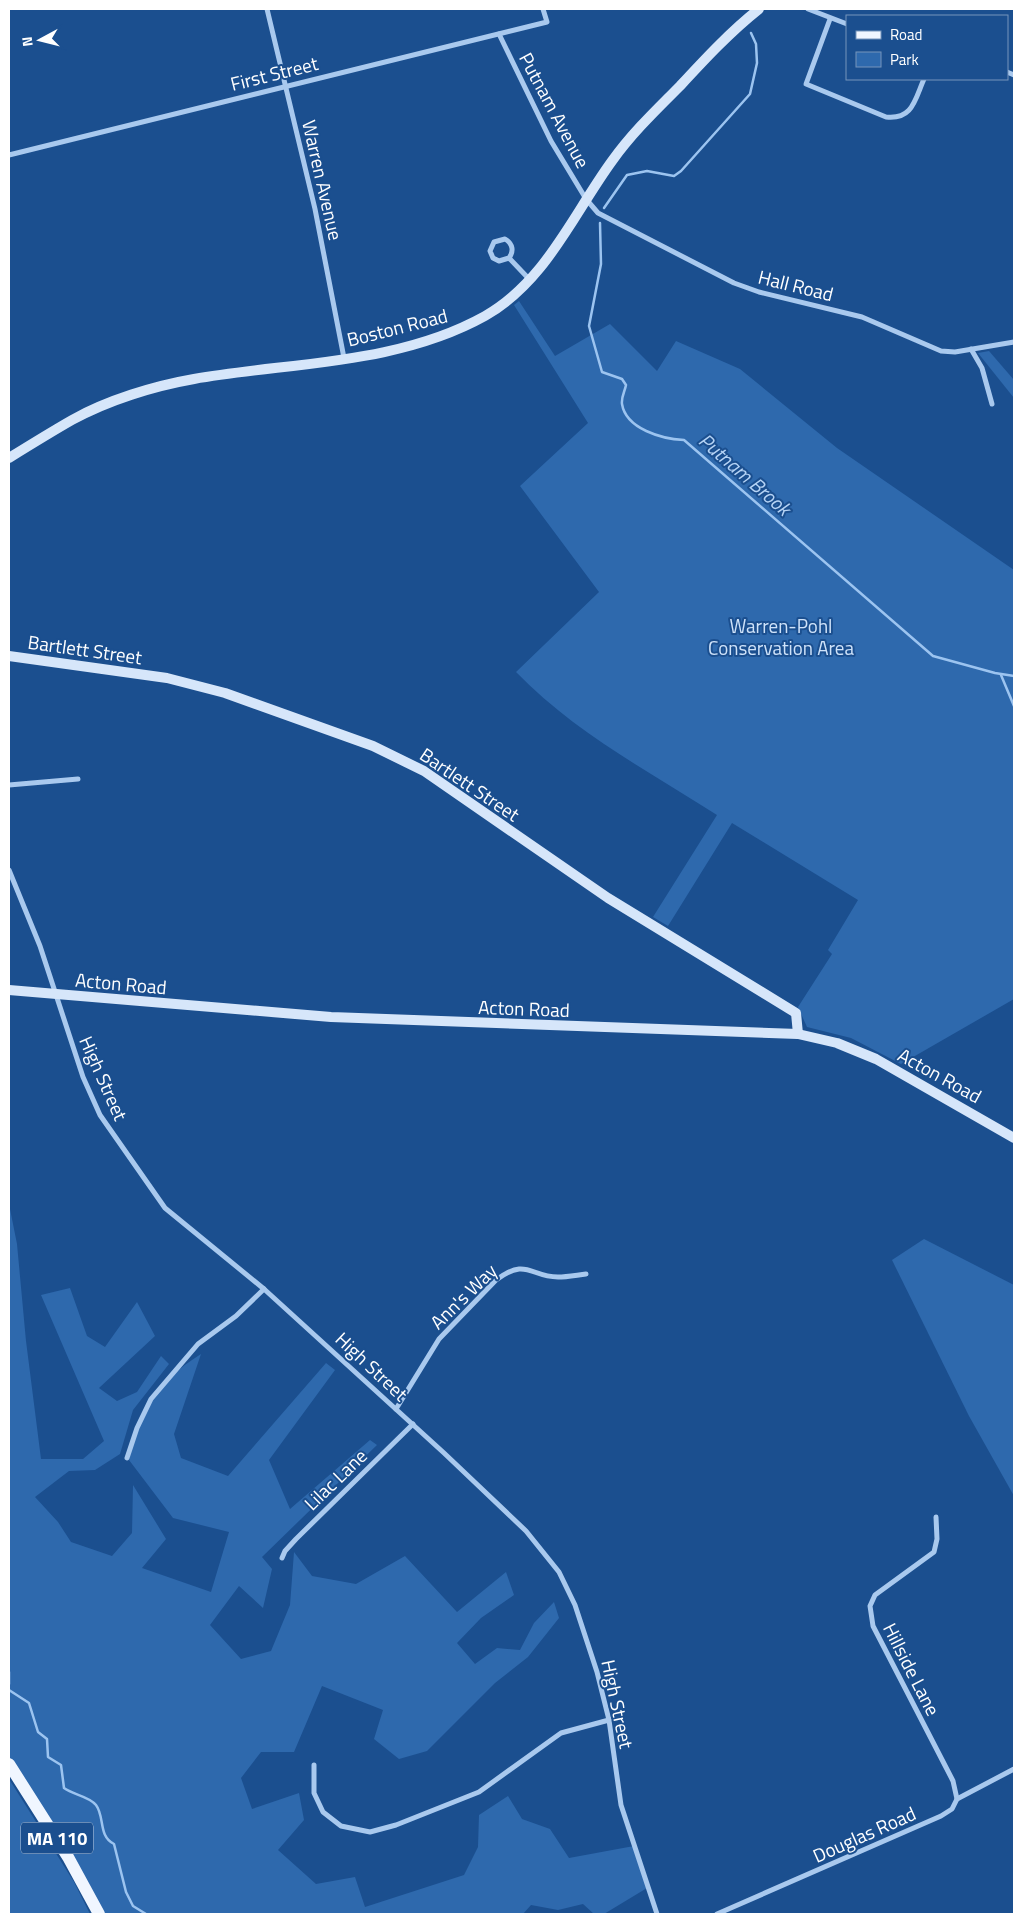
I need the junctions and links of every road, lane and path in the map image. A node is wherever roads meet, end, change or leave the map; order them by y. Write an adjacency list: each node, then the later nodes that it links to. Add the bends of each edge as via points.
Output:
1 (267, 9): 9 (street, Warren Avenue)
2 (543, 9): 7 (street, First Street, via 547,22)
3 (759, 9): 11 (main road, Boston Road, via 736,28 638,129)
4 (808, 9): 5 (street)
5 (830, 19): 6 (street); 8 (street, via 806,84 886,118 896,118 909,111)
6 (846, 24)
7 (499, 34): 9 (street, First Street); 11 (street, Putnam Avenue, via 551,141)
8 (924, 80)
9 (286, 86): 10 (street, First Street); 16 (street, Warren Avenue, via 315,209)
10 (9, 155)
11 (586, 199): 13 (main road, Boston Road); 15 (street, Hall Road, via 598,213 734,283 862,317 943,351)
12 (509, 258): 12 (street, via 499,261 493,258 490,251 494,242 505,240 511,244 513,252); 13 (street)
13 (531, 281): 16 (main road, Boston Road, via 499,308 447,334)
14 (1014, 342): 15 (street, Hall Road)
15 (971, 349): 17 (street, via 982,368)
16 (344, 358): 18 (main road, Boston Road, via 192,379 148,391 74,419)
17 (992, 404)
18 (9, 458)
19 (9, 656): 25 (main road, Bartlett Street, via 167,678 225,693 372,746 424,771 608,898 796,1013)
20 (78, 779): 21 (street)
21 (9, 785)
22 (9, 870): 24 (street, High Street, via 40,946)
23 (9, 990): 24 (main road, Acton Road)
24 (54, 994): 25 (main road, Acton Road, via 340,1018); 28 (street, High Street, via 100,1115 145,1182 165,1208)
25 (798, 1034): 26 (main road, Acton Road, via 837,1043 876,1059)
26 (1014, 1138)
27 (586, 1274): 29 (street, Ann's Way, via 557,1278 521,1268 505,1273 439,1339)
28 (264, 1289): 29 (street, High Street); 31 (street, via 236,1316 198,1344 151,1399 136,1428)
29 (396, 1409): 30 (street, High Street)
30 (413, 1424): 33 (street, Lilac Lane, via 296,1539); 34 (street, High Street, via 526,1531 559,1572 582,1622)
31 (127, 1458)
32 (936, 1518): 38 (street, Hillside Lane, via 934,1552 875,1595 870,1613 873,1626 904,1689 953,1781)
33 (282, 1558)
34 (609, 1720): 36 (street, via 561,1733 479,1792 370,1832 342,1826 323,1812 314,1793); 40 (street, High Street, via 621,1805)
35 (9, 1764): 39 (main road, MA 110, via 68,1857)
36 (314, 1764)
37 (1014, 1769): 38 (street, Douglas Road)
38 (957, 1799): 41 (street, Douglas Road, via 952,1809 941,1816)
39 (99, 1914)
40 (657, 1914)
41 (717, 1914)

